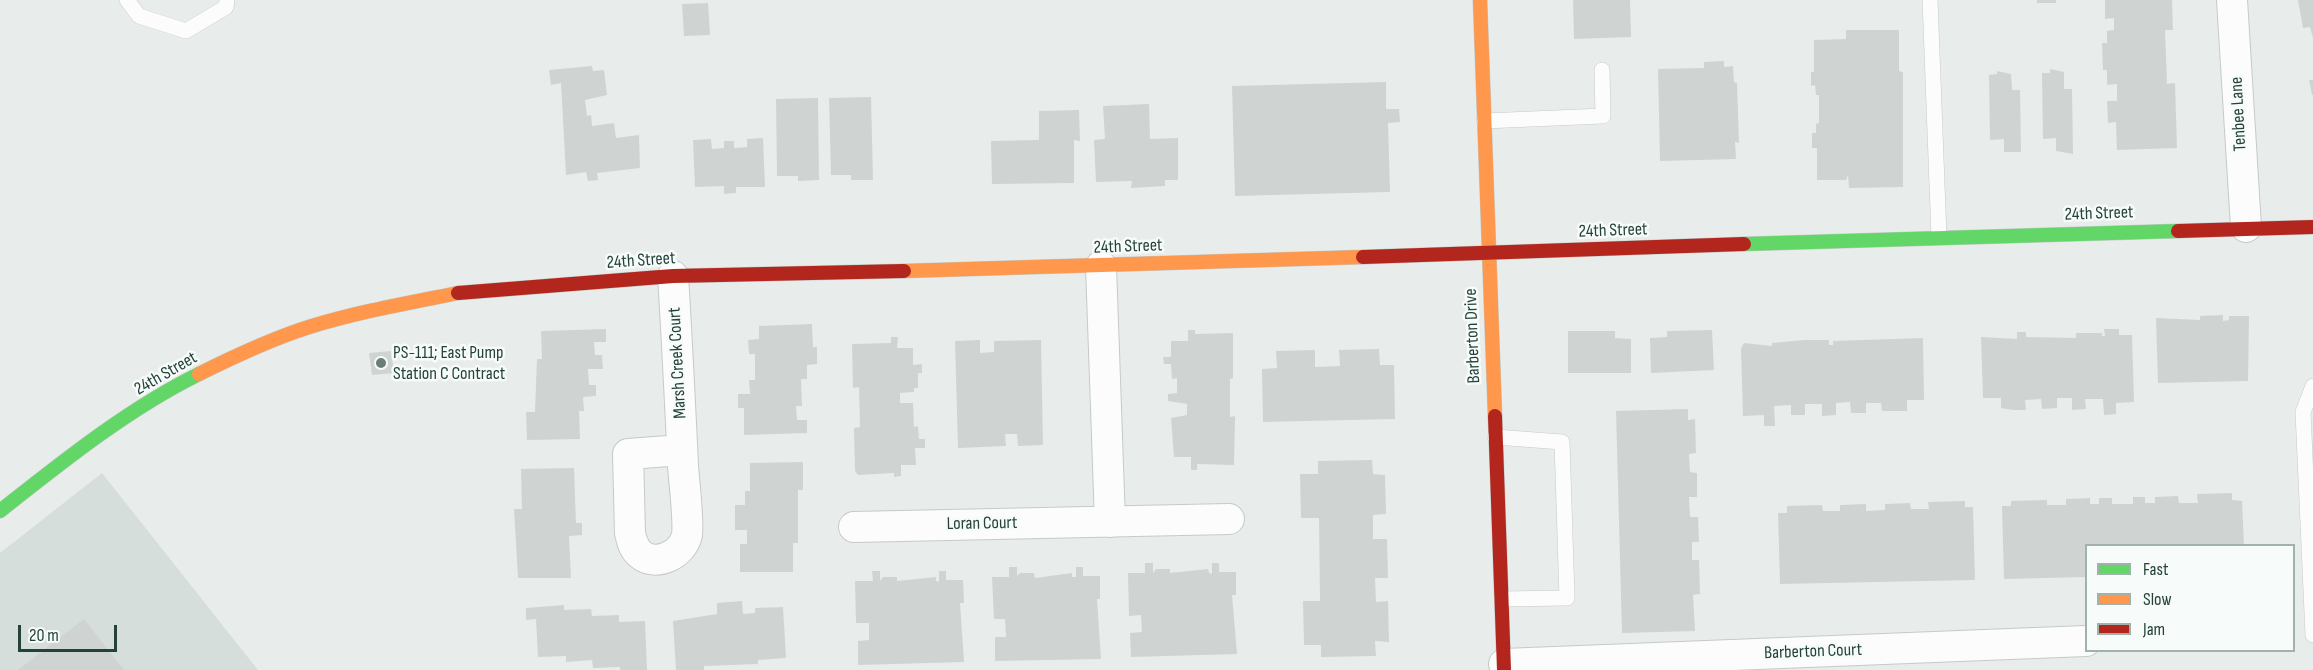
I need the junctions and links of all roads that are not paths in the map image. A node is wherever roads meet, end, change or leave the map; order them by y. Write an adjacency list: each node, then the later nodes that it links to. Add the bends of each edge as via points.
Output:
1 (127, 0): 2 (lane, via 139,16 186,31 226,7)
2 (227, 0)
3 (1480, 0): 7 (street, Barberton Drive)
4 (1930, 0): 10 (lane)
5 (2232, 0): 8 (street, Tenbee Lane)
6 (1602, 70): 7 (lane, via 1603,116)
7 (1484, 121): 11 (street, Barberton Drive)
8 (2246, 227): 9 (street, 24th Street); 10 (street, 24th Street)
9 (2313, 227)
10 (1939, 237): 11 (street, 24th Street)
11 (1488, 254): 12 (street, 24th Street); 15 (street, Barberton Drive)
12 (1101, 266): 13 (street, 24th Street); 19 (street)
13 (674, 276): 16 (street, Marsh Creek Court); 17 (street, 24th Street, via 469,291 310,327 243,352 179,384 72,454)
14 (2313, 386): 22 (lane, via 2303,412)
15 (1495, 438): 21 (street, Barberton Drive); 21 (lane, via 1562,442 1567,598)
16 (682, 450)
17 (0, 511)
18 (1228, 519): 19 (street, Loran Court)
19 (1110, 522): 20 (street, Loran Court)
20 (854, 527)
21 (1502, 599): 24 (street, Barberton Drive)
22 (2313, 635)
23 (2085, 641): 24 (street, Barberton Court)
24 (1504, 667)

